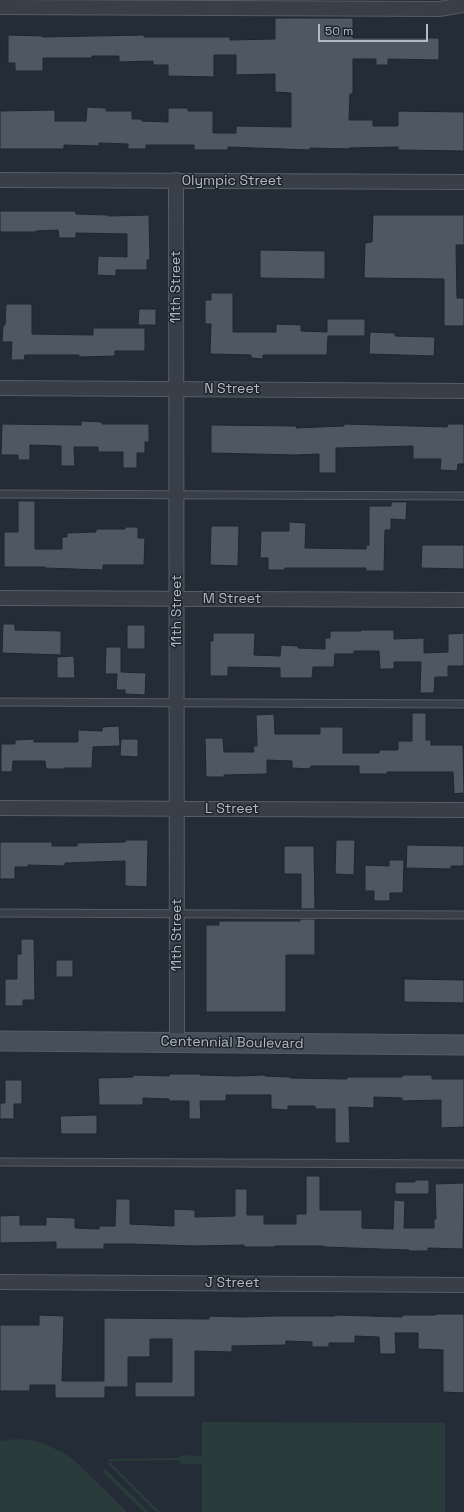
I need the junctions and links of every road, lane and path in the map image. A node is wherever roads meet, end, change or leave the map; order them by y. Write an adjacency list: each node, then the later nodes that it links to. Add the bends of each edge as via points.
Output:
1 (250, 4): 2 (street, via 439,9); 3 (street)
2 (464, 5)
3 (0, 7)
4 (0, 180): 5 (street, Olympic Street)
5 (176, 180): 6 (street, Olympic Street); 8 (street, 11th Street)
6 (464, 182)
7 (0, 388): 8 (street, N Street)
8 (176, 389): 9 (street, N Street); 11 (street, 11th Street)
9 (464, 390)
10 (0, 494): 11 (lane)
11 (176, 495): 12 (lane); 14 (street, 11th Street)
12 (464, 496)
13 (0, 598): 14 (street, M Street)
14 (177, 599): 15 (street, M Street); 17 (street, 11th Street)
15 (464, 600)
16 (0, 702): 17 (lane)
17 (178, 703): 18 (lane); 20 (street, 11th Street)
18 (464, 704)
19 (0, 808): 20 (street, L Street)
20 (176, 808): 21 (street, L Street); 23 (street, 11th Street)
21 (464, 810)
22 (0, 912): 23 (lane)
23 (177, 913): 24 (lane); 26 (street, 11th Street)
24 (464, 915)
25 (0, 1041): 26 (main road, Centennial Boulevard)
26 (177, 1042): 27 (main road, Centennial Boulevard)
27 (464, 1045)
28 (0, 1162): 29 (lane)
29 (464, 1164)
30 (0, 1282): 31 (street, J Street)
31 (464, 1285)

